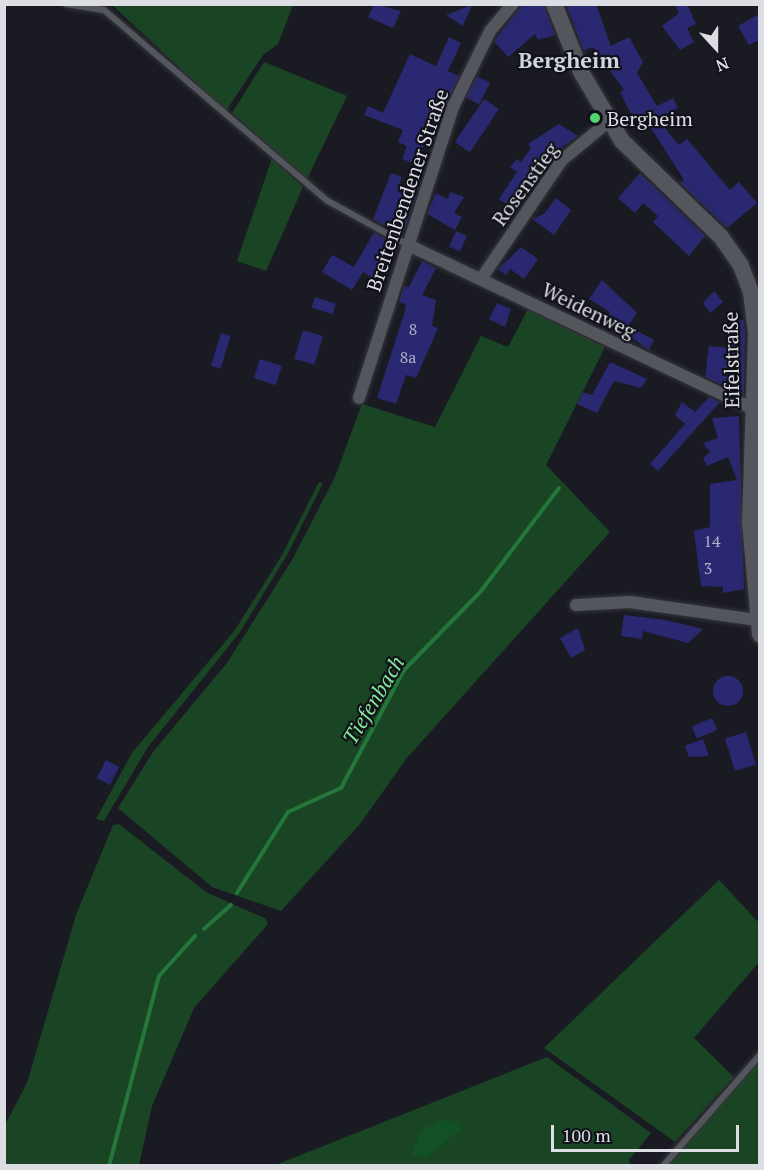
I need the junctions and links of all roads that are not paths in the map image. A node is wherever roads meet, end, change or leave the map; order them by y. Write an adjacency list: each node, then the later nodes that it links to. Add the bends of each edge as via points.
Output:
1 (66, 4): 5 (lane, via 104,10 328,201)
2 (513, 4): 5 (street, Breitenbendener Straße, via 490,31 468,72)
3 (554, 5): 4 (street, Eifelstraße, via 581,72)
4 (609, 121): 6 (street, Rosenstieg, via 562,160); 7 (street, Eifelstraße, via 639,162 693,207 741,266 756,333)
5 (408, 245): 6 (street, Weidenweg); 8 (street, Breitenbendener Straße)
6 (481, 279): 9 (street, Weidenweg)
7 (757, 380): 9 (street, Eifelstraße)
8 (359, 398)
9 (753, 409): 10 (street, Eifelstraße)
10 (756, 455): 12 (street, Eifelstraße, via 750,522)
11 (576, 605): 12 (street, via 630,602)
12 (758, 628)
13 (759, 1055): 14 (lane)
14 (663, 1166)

